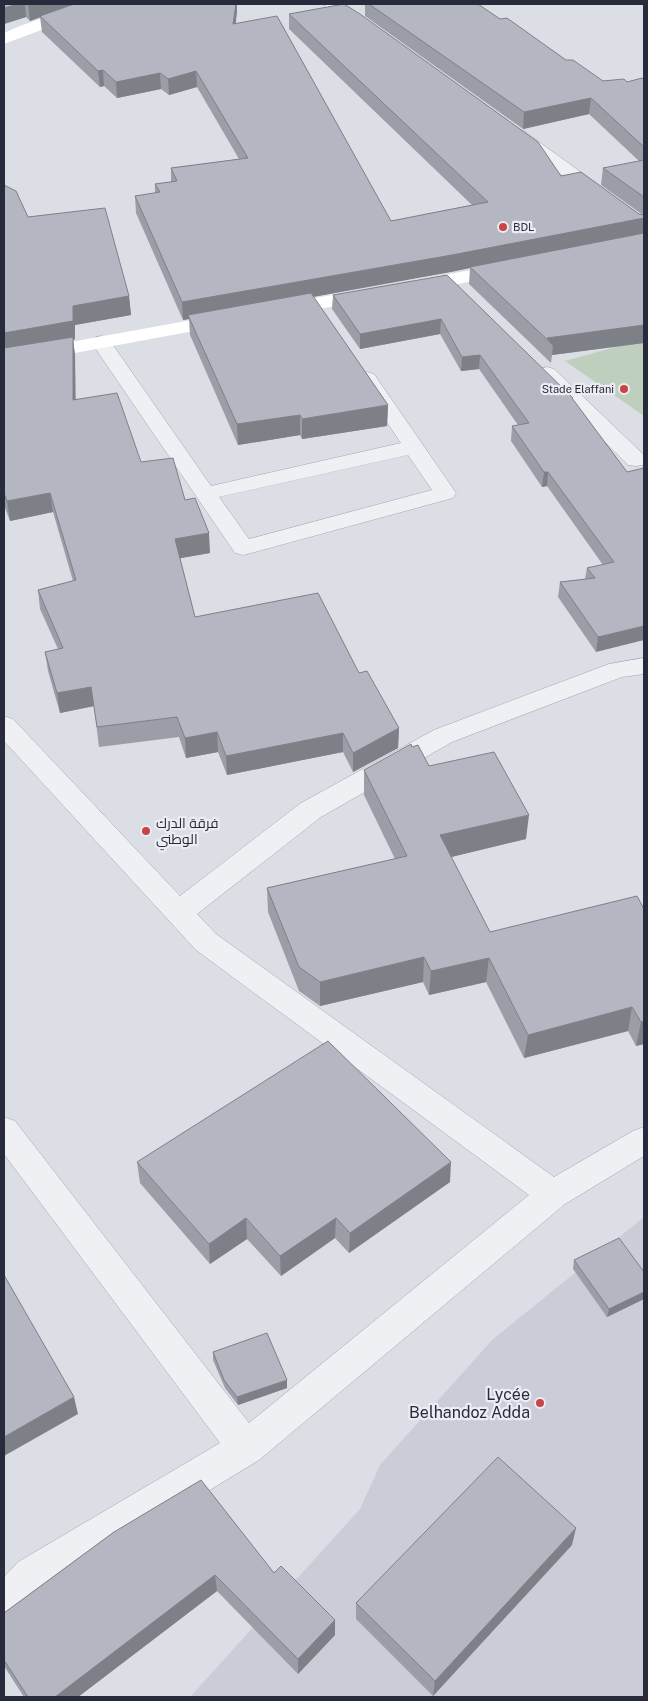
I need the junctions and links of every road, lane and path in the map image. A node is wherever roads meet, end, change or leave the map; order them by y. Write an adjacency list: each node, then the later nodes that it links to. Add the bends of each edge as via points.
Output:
1 (97, 4): 4 (main road)
2 (331, 4): 3 (street)
3 (382, 37)
4 (4, 39)
5 (501, 123): 6 (street)
6 (644, 226)
7 (520, 267): 8 (main road, via 458,286 389,291 322,312)
8 (268, 313)
9 (238, 318): 10 (main road)
10 (101, 342): 12 (main road); 16 (street)
11 (533, 359): 15 (street)
12 (4, 360)
13 (354, 360): 14 (street)
14 (413, 446): 16 (street); 16 (street, via 445,493 243,548)
15 (636, 460)
16 (206, 494)
17 (644, 666): 19 (street, via 618,670 443,736 311,810)
18 (4, 725): 19 (street)
19 (178, 913): 22 (street, via 206,942)
20 (4, 1130): 23 (street)
21 (644, 1140): 22 (street)
22 (553, 1194): 23 (street)
23 (246, 1448): 24 (street, via 32,1576)
24 (4, 1605)

